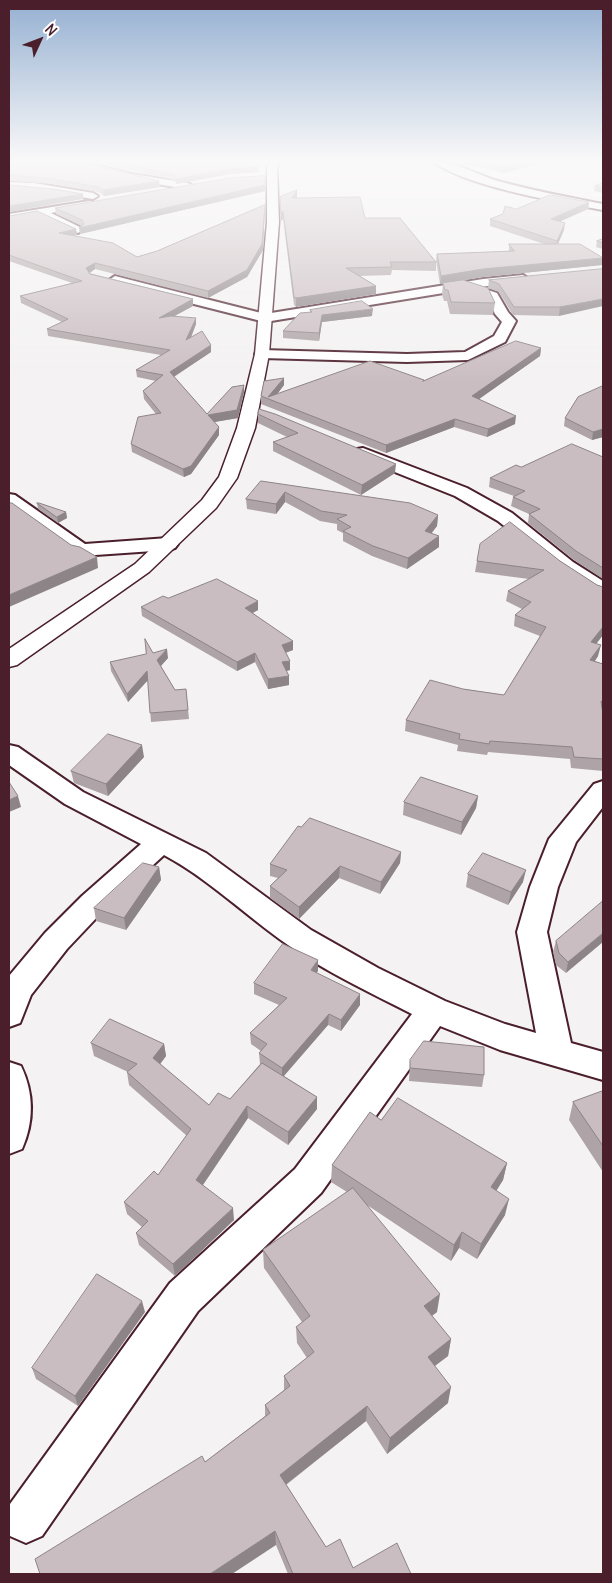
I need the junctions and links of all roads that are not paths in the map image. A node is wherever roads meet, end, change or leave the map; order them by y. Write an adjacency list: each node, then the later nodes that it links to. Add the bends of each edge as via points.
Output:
1 (272, 235): 5 (main road)
2 (103, 277): 5 (street)
3 (538, 277): 4 (street)
4 (461, 286): 5 (street); 6 (street, via 493,296 509,321 500,338 468,356 407,358)
5 (265, 318): 6 (main road)
6 (262, 354): 7 (main road)
7 (250, 411): 8 (street); 11 (main road, via 228,478 209,504)
8 (268, 414)
9 (346, 446): 12 (street, via 468,497 505,518 566,566)
10 (9, 499): 11 (street, via 81,550)
11 (168, 544): 13 (main road, via 124,582)
12 (603, 590)
13 (9, 660)
14 (9, 753): 16 (street, via 74,798)
15 (603, 790): 19 (street, via 563,839 544,888 532,932)
16 (161, 842): 17 (street, via 196,860 300,938 367,977); 18 (street, via 56,941 16,990)
17 (434, 1010): 19 (street); 23 (street, via 308,1181 184,1296)
18 (9, 1014)
19 (557, 1054): 20 (street)
20 (603, 1066)
21 (9, 1076): 22 (street, via 15,1104)
22 (9, 1138)
23 (26, 1520)

